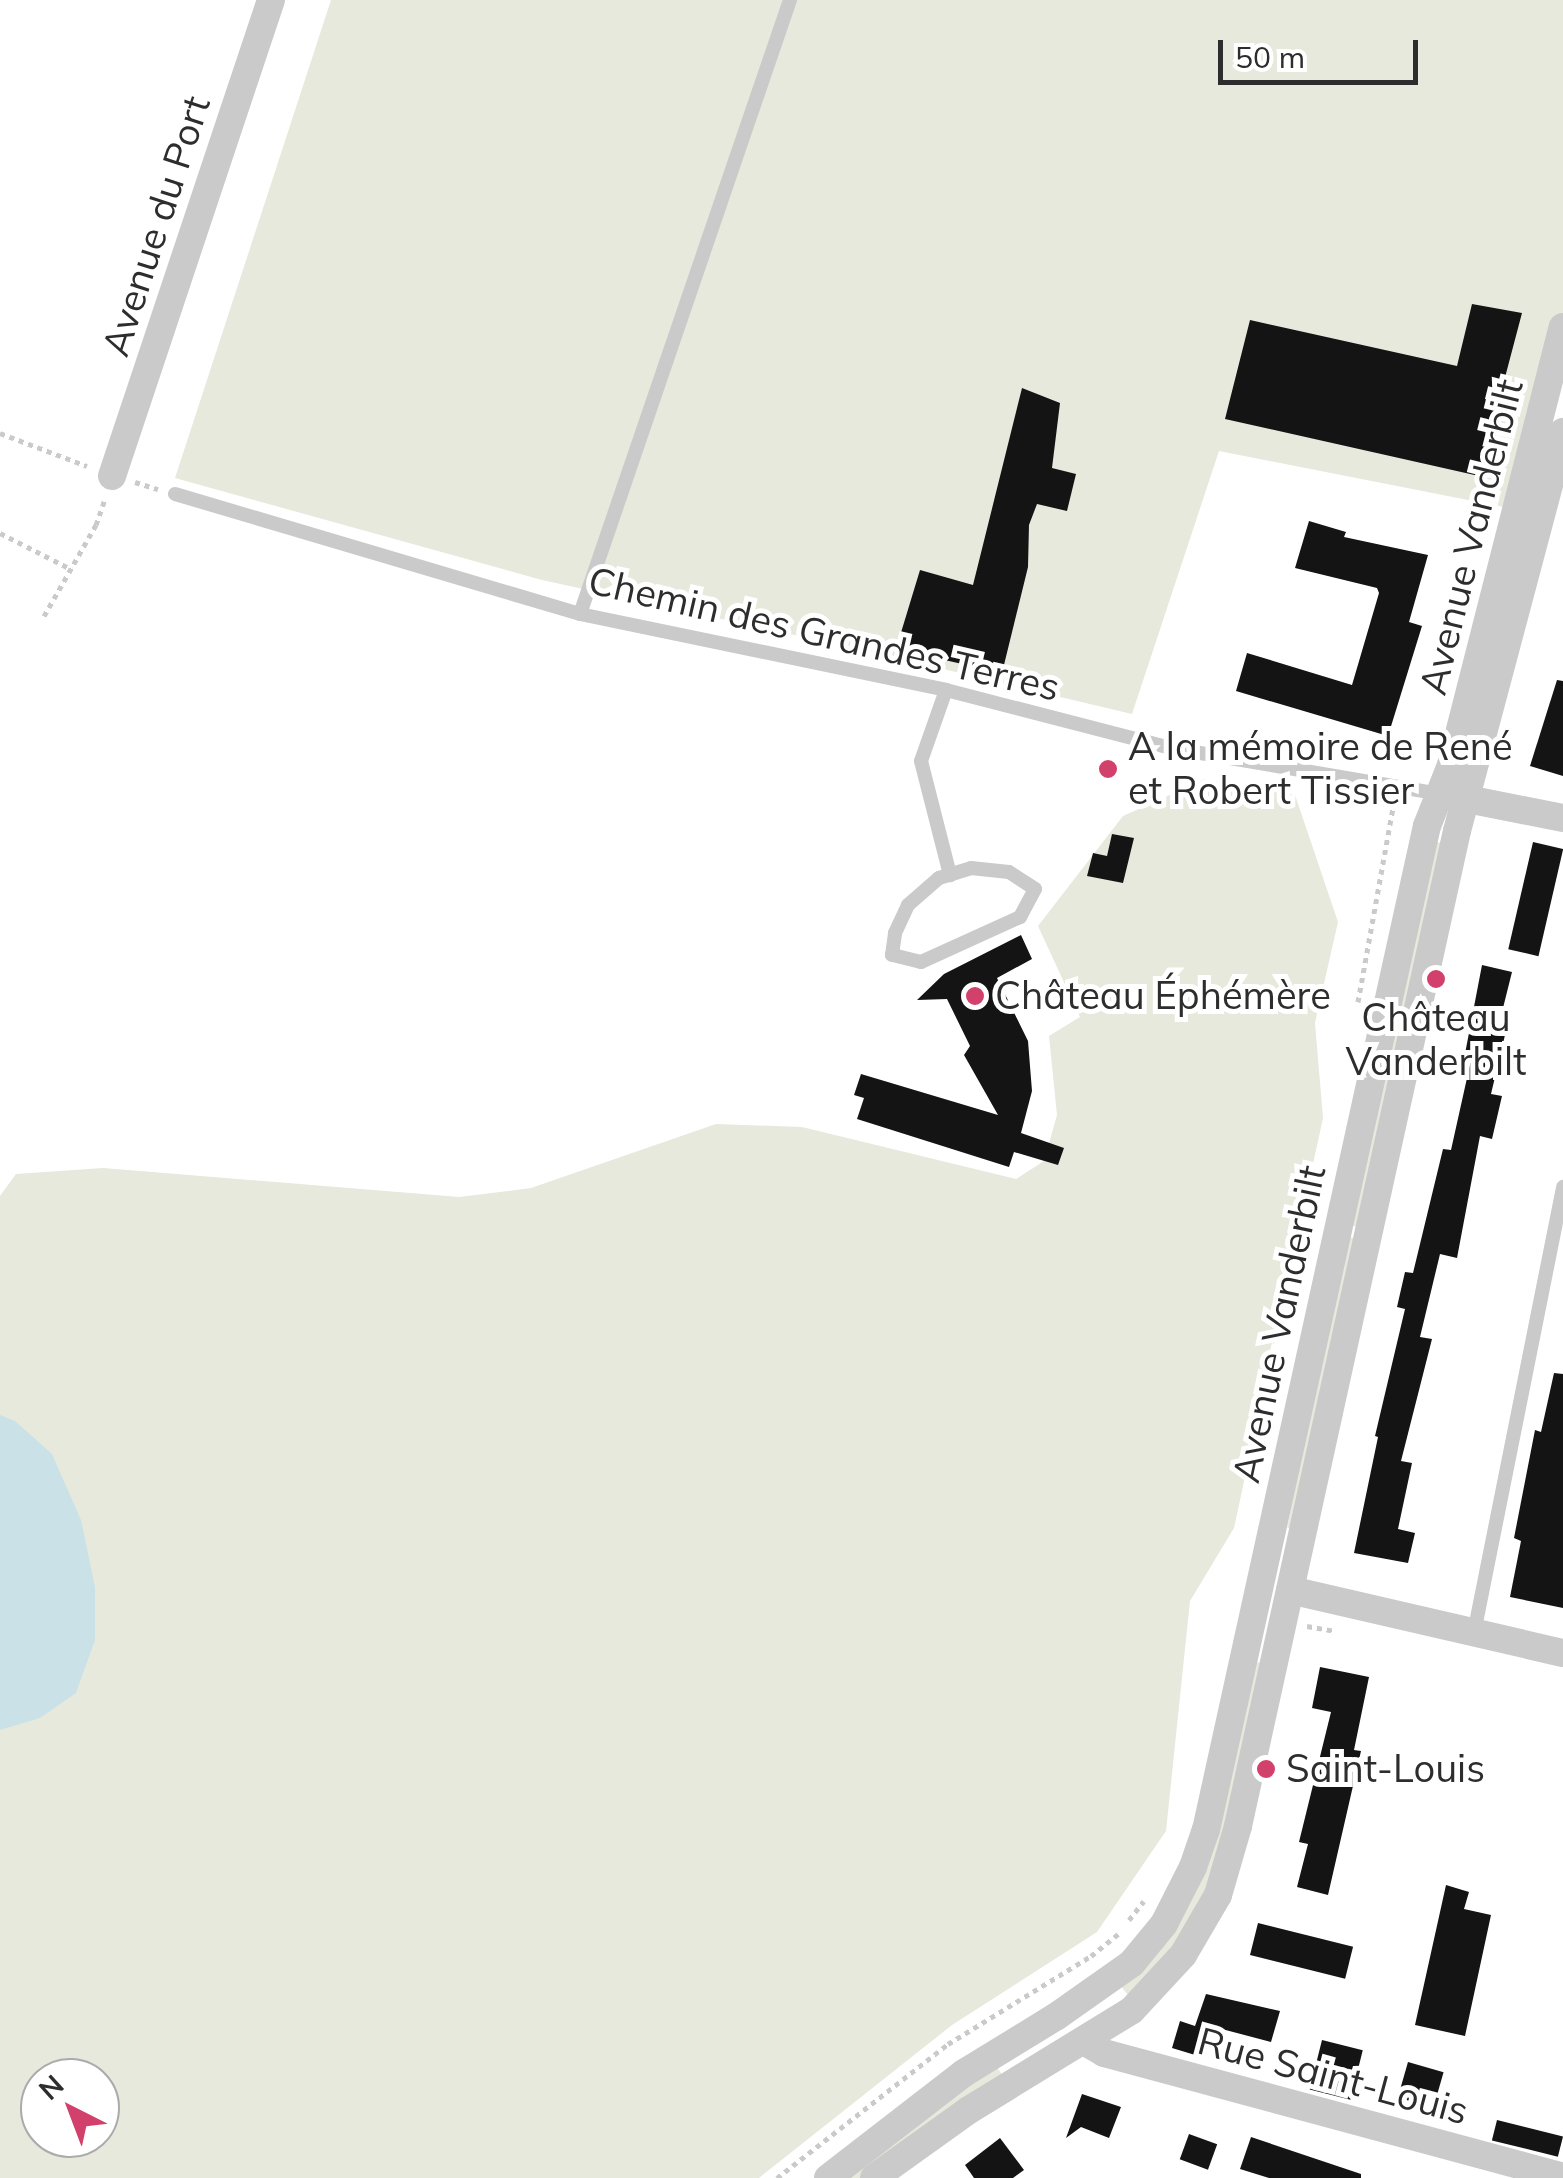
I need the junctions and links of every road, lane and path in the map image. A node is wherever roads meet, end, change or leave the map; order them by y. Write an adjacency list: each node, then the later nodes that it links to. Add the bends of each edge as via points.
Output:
1 (271, 0): 5 (street, Avenue du Port)
2 (790, 0): 9 (lane)
3 (1563, 326): 12 (street, Avenue Vanderbilt)
4 (1563, 432): 12 (street, Avenue Vanderbilt)
5 (112, 476): 8 (path, via 96,525)
6 (176, 494): 9 (lane, Chemin des Grandes Terres)
7 (0, 533): 8 (path)
8 (71, 569): 10 (path)
9 (580, 614): 11 (lane, Chemin des Grandes Terres)
10 (44, 616)
11 (946, 690): 12 (lane, Chemin des Grandes Terres, via 1171,748); 15 (lane, via 920,761)
12 (1454, 797): 14 (street); 18 (street, Avenue Vanderbilt, via 1428,826); 19 (street, Avenue Vanderbilt)
13 (1395, 798): 16 (path)
14 (1563, 818)
15 (950, 874): 15 (lane, via 971,868 1009,872 1035,889 1020,917 921,962 892,955 908,905)
16 (1356, 1012)
17 (1563, 1187): 21 (lane)
18 (1260, 1584): 19 (lane); 25 (street, Avenue Vanderbilt, via 1206,1830 1178,1900 1132,1963)
19 (1290, 1590): 21 (street); 26 (street, Avenue Vanderbilt, via 1218,1895 1160,1983)
20 (1298, 1628): 22 (path)
21 (1474, 1633): 23 (street)
22 (1354, 1635)
23 (1563, 1653)
24 (1148, 1895): 28 (path, via 1091,1956 948,2044)
25 (1057, 2016): 26 (lane); 29 (street, Avenue Vanderbilt, via 964,2072)
26 (1084, 2042): 27 (street, Rue Saint-Louis); 30 (street, Avenue Vanderbilt, via 969,2110)
27 (1563, 2177)
28 (777, 2178)
29 (828, 2178)
30 (874, 2178)

